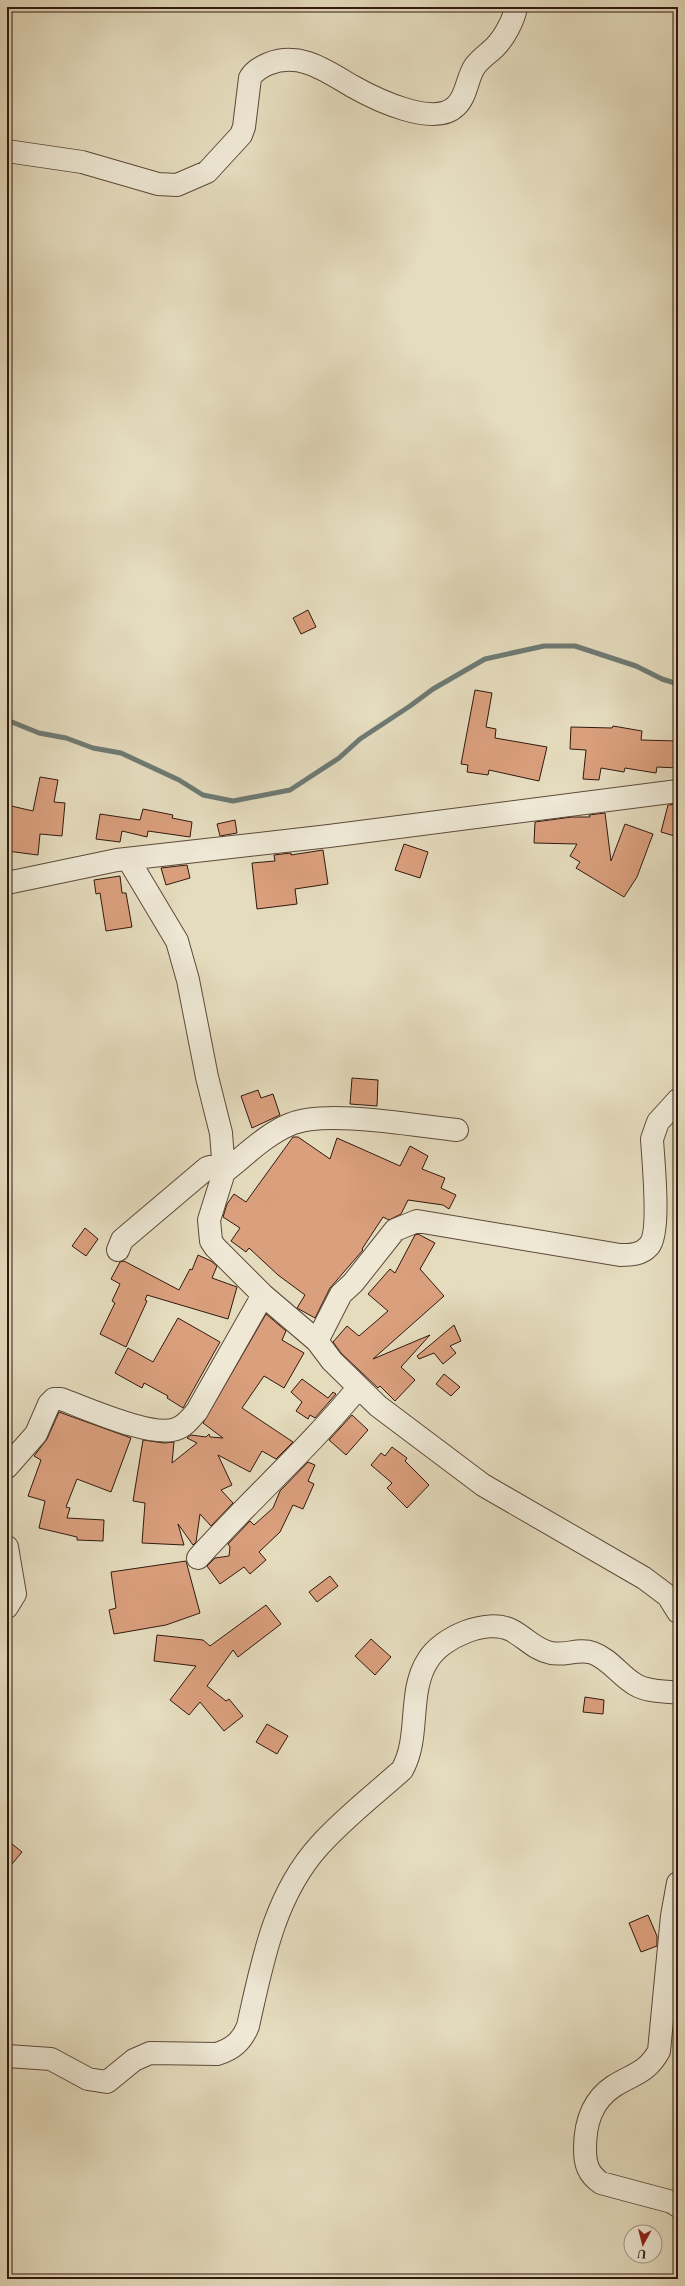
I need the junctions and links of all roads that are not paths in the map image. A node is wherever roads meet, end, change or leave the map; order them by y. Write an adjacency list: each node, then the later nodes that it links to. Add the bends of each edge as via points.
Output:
1 (516, 7): 2 (street, via 514,16 499,42 475,66 456,106 446,113 420,114 365,92 325,69 288,59 263,66 252,74 240,135 207,172 177,185 158,184 82,162)
2 (7, 151)
3 (678, 791): 4 (street)
4 (128, 859): 5 (street); 8 (street, via 177,941 188,980 220,1133)
5 (7, 883)
6 (678, 1100): 11 (street, via 654,1129 652,1139 656,1230 650,1246 644,1251 620,1255 417,1222 406,1224 395,1230 342,1294)
7 (457, 1130): 8 (street, via 337,1118 306,1120 280,1130)
8 (224, 1167): 9 (street, via 207,1168 122,1240); 10 (street, via 209,1220 211,1241)
9 (118, 1250)
10 (262, 1294): 11 (street); 13 (street, via 197,1411 177,1429 148,1430 61,1399 54,1399 49,1404 36,1434)
11 (317, 1341): 12 (street)
12 (358, 1388): 15 (street, via 324,1430 287,1464); 17 (street, via 483,1485 644,1578 668,1596)
13 (7, 1467)
14 (7, 1547): 16 (street, via 15,1594)
15 (198, 1558)
16 (7, 1607)
17 (678, 1612)
18 (678, 1692): 20 (street, via 637,1686 591,1652 550,1653 503,1627 479,1629 445,1643 428,1659 422,1672 411,1747 402,1770 341,1823 318,1847 300,1872 278,1912 264,1951 244,2037 228,2050 217,2054 150,2053 134,2060 107,2082 88,2080 51,2059)
19 (678, 1883): 21 (street, via 664,1987 659,2051 647,2068 613,2087 593,2106 585,2129 585,2164 592,2177 601,2183 672,2202)
20 (7, 2056)
21 (678, 2206)

